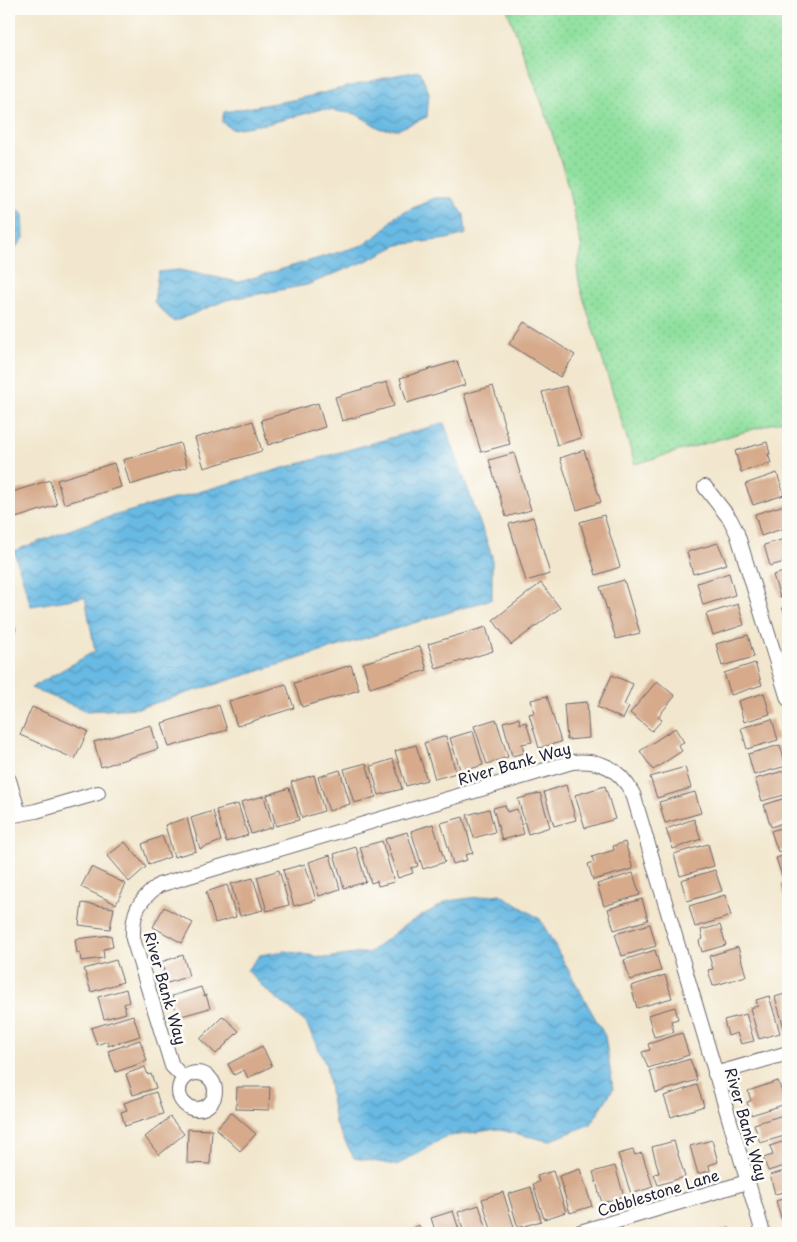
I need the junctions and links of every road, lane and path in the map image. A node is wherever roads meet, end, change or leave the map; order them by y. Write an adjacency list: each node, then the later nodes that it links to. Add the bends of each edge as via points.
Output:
1 (706, 486): 2 (street, via 737,533)
2 (788, 699)
3 (9, 780): 5 (street)
4 (98, 793): 5 (street)
5 (14, 815)
6 (788, 1053): 7 (street)
7 (716, 1074): 8 (street, River Bank Way, via 633,794 620,775 609,767 585,760 159,885 140,903 135,913 133,939 172,1066); 9 (street, River Bank Way)
8 (184, 1078)
9 (747, 1182): 10 (street, Cobblestone Lane); 11 (street, River Bank Way)
10 (577, 1233)
11 (763, 1233)

